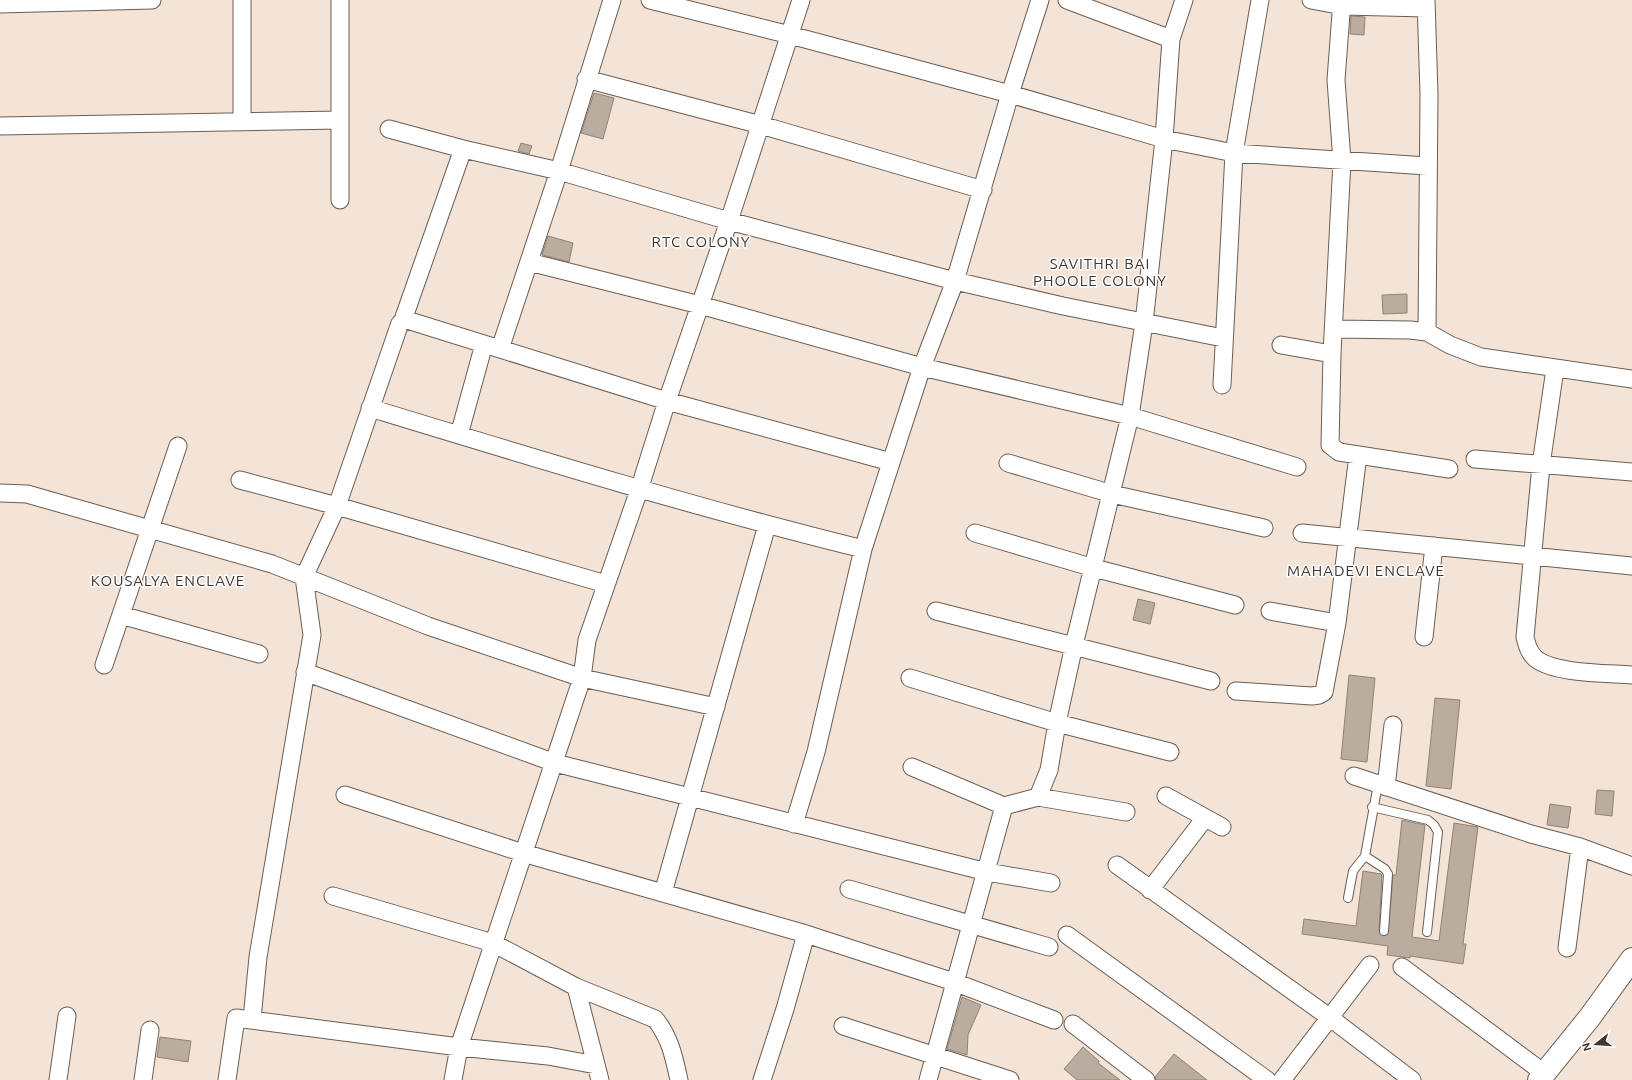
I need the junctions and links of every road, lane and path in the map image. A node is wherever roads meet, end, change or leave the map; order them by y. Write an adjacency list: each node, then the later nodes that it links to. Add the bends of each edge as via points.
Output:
1 (152, 0): 12 (street)
2 (242, 0): 21 (street)
3 (340, 0): 20 (street)
4 (612, 0): 18 (street)
5 (650, 0): 16 (street)
6 (801, 0): 16 (street)
7 (1040, 0): 19 (street)
8 (1067, 0): 17 (street)
9 (1184, 0): 17 (street)
10 (1260, 0): 27 (street)
11 (1311, 0): 13 (street)
12 (34, 1): 14 (street)
13 (1342, 3): 15 (street); 28 (street, via 1336,80)
14 (0, 4)
15 (1426, 4): 29 (street, via 1429,94)
16 (790, 35): 19 (street); 22 (street)
17 (1171, 39): 25 (street)
18 (586, 79): 22 (street); 30 (street)
19 (1010, 94): 25 (street); 31 (street)
20 (340, 120): 21 (street); 32 (street)
21 (242, 121): 23 (street)
22 (761, 125): 31 (street); 33 (street)
23 (0, 126)
24 (389, 130): 26 (street)
25 (1164, 139): 27 (street); 38 (street)
26 (463, 149): 30 (street); 37 (street)
27 (1234, 153): 28 (street); 41 (street)
28 (1342, 161): 29 (street); 39 (street)
29 (1427, 166): 40 (street)
30 (559, 171): 33 (street); 34 (street)
31 (983, 190): 35 (street)
32 (340, 200)
33 (729, 222): 35 (street); 36 (street)
34 (529, 262): 36 (street); 44 (street)
35 (955, 281): 38 (street); 46 (street)
36 (700, 305): 46 (street); 50 (street)
37 (403, 320): 42 (street); 51 (street, via 398,327)
38 (1144, 322): 41 (street); 52 (street)
39 (1335, 329): 40 (street); 45 (street)
40 (1427, 332): 47 (street, via 1450,345 1481,357)
41 (1223, 338): 49 (street)
42 (484, 344): 44 (street); 53 (street)
43 (1282, 345): 45 (street)
44 (500, 349): 50 (street)
45 (1332, 354): 55 (street, via 1330,445 1339,452)
46 (922, 367): 52 (street); 57 (street)
47 (1555, 368): 48 (street); 59 (street)
48 (1632, 379)
49 (1222, 385)
50 (667, 401): 57 (street); 64 (street)
51 (370, 408): 53 (street); 67 (street)
52 (1130, 416): 60 (street); 66 (street)
53 (459, 435): 64 (street)
54 (178, 446): 69 (street)
55 (1358, 455): 61 (street); 73 (street)
56 (1475, 459): 59 (street)
57 (891, 462): 75 (street)
58 (1008, 463): 66 (street)
59 (1541, 465): 62 (street); 76 (street)
60 (1297, 466)
61 (1449, 469)
62 (1632, 472)
63 (240, 480): 67 (street)
64 (639, 490): 68 (street); 80 (street)
65 (0, 493): 69 (street, via 26,494)
66 (1112, 494): 70 (street); 78 (street)
67 (337, 506): 79 (street); 80 (street)
68 (767, 525): 75 (street); 96 (street)
69 (150, 528): 79 (street, via 272,564); 84 (street)
70 (1264, 528)
71 (975, 533): 78 (street)
72 (1302, 533): 73 (street)
73 (1349, 539): 74 (street); 85 (street)
74 (1434, 546): 76 (street); 86 (street)
75 (862, 549): 112 (street, via 816,752)
76 (1533, 556): 77 (street); 91 (street, via 1525,637 1528,649 1535,658 1553,668)
77 (1632, 566)
78 (1094, 568): 81 (street); 87 (street)
79 (304, 577): 90 (street, via 312,635); 92 (street, via 428,626)
80 (606, 584): 92 (street, via 587,640)
81 (1235, 605)
82 (936, 611): 87 (street)
83 (1270, 611): 85 (street)
84 (121, 615): 88 (street); 89 (street)
85 (1337, 623): 95 (street, via 1326,685 1324,692 1319,696)
86 (1424, 637)
87 (1074, 645): 94 (street); 97 (street)
88 (260, 654)
89 (104, 665)
90 (306, 672): 100 (street); 141 (street, via 258,956)
91 (1632, 675)
92 (582, 678): 96 (street); 100 (street)
93 (910, 678): 97 (street)
94 (1211, 681)
95 (1236, 691)
96 (716, 707): 105 (street)
97 (1057, 724): 99 (street); 107 (street, via 1049,770)
98 (1394, 725): 103 (street)
99 (1170, 752)
100 (555, 763): 105 (street); 115 (street)
101 (912, 767): 108 (street)
102 (1354, 776): 103 (street)
103 (1382, 785): 109 (lane); 114 (street, via 1531,834)
104 (346, 795): 115 (street)
105 (690, 796): 112 (street); 123 (street)
106 (1166, 796): 111 (street)
107 (1038, 798): 108 (street); 110 (street)
108 (1004, 806): 119 (street)
109 (1372, 807): 116 (lane); 128 (lane, via 1428,820 1438,832)
110 (1126, 812)
111 (1205, 818): 113 (street); 122 (street)
112 (794, 824): 119 (street)
113 (1222, 827)
114 (1580, 847): 118 (street); 133 (street)
115 (523, 853): 123 (street); 131 (street)
116 (1365, 856): 125 (lane, via 1353,871); 127 (lane, via 1388,874)
117 (1117, 866): 122 (street)
118 (1632, 866)
119 (987, 872): 120 (street); 126 (street)
120 (1051, 883)
121 (849, 889): 126 (street)
122 (1150, 890): 140 (street)
123 (663, 893): 129 (street)
124 (334, 896): 131 (street)
125 (1348, 898)
126 (970, 926): 132 (street); 137 (street)
127 (1384, 931)
128 (1427, 932)
129 (806, 934): 137 (street); 155 (street)
130 (1067, 935): 159 (street)
131 (493, 943): 138 (street); 146 (street)
132 (1049, 947)
133 (1567, 948)
134 (1370, 965): 140 (street)
135 (1402, 967): 149 (street)
136 (1628, 970): 149 (street)
137 (954, 982): 142 (street); 147 (street)
138 (576, 987): 148 (street); 154 (street, via 655,1019 670,1042)
139 (67, 1016): 150 (street)
140 (1329, 1017): 160 (street); 161 (street)
141 (252, 1020): 146 (street); 152 (street, via 236,1018)
142 (1054, 1020)
143 (1073, 1024): 158 (street)
144 (843, 1026): 147 (street)
145 (150, 1030): 151 (street)
146 (459, 1047): 148 (street, via 548,1056); 153 (street)
147 (936, 1055): 156 (street); 157 (street)
148 (598, 1073)
149 (1541, 1076)
150 (58, 1080)
151 (143, 1080)
152 (227, 1080)
153 (453, 1080)
154 (679, 1080)
155 (762, 1080)
156 (928, 1080)
157 (1010, 1080)
158 (1146, 1080)
159 (1267, 1080)
160 (1282, 1080)
161 (1412, 1080)

